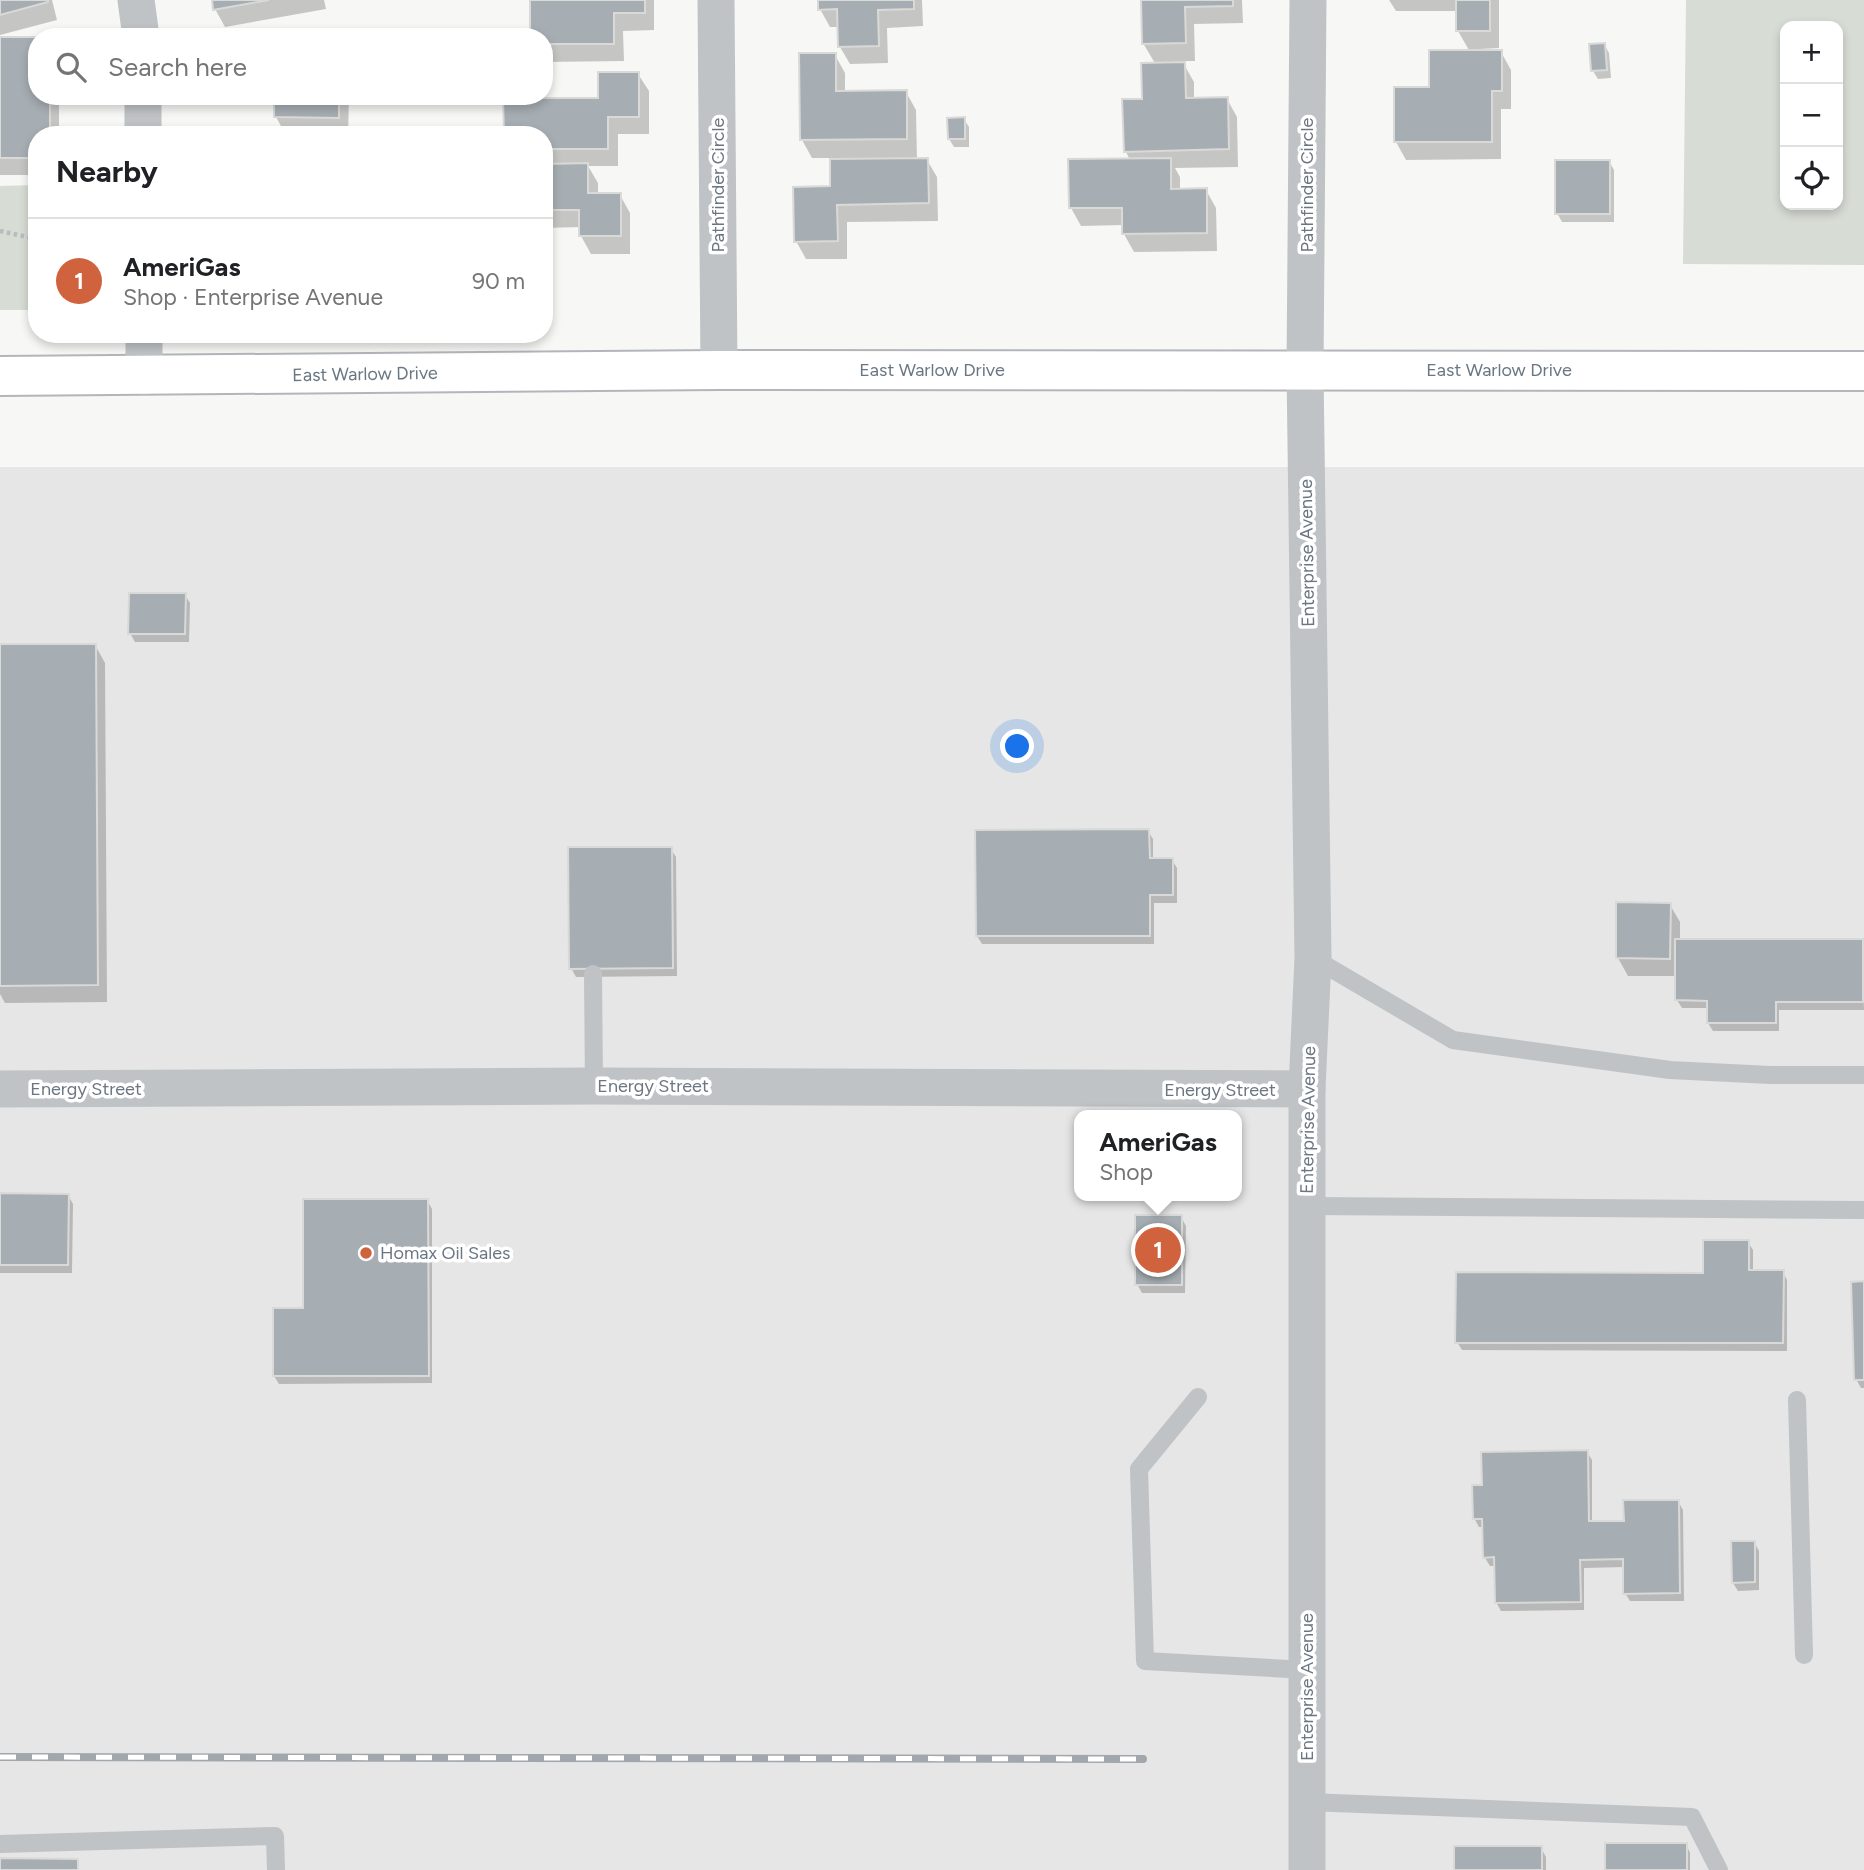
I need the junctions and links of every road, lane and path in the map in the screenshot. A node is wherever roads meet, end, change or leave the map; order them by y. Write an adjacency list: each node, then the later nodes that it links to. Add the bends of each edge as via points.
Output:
1 (136, 0): 4 (street)
2 (716, 0): 10 (street, Pathfinder Circle)
3 (1308, 0): 11 (street, Pathfinder Circle)
4 (140, 28)
5 (143, 105): 6 (street)
6 (143, 126)
7 (0, 231): 8 (path)
8 (28, 237)
9 (144, 343): 14 (street)
10 (719, 370): 11 (street, East Warlow Drive); 14 (street, East Warlow Drive)
11 (1305, 370): 12 (street, East Warlow Drive); 15 (street, Enterprise Avenue)
12 (1864, 372)
13 (0, 376): 14 (street, East Warlow Drive)
14 (144, 376)
15 (1314, 958): 17 (lane, via 1454,1041 1670,1070); 20 (street, Enterprise Avenue)
16 (593, 974): 18 (lane)
17 (1864, 1075)
18 (594, 1086): 19 (street, Energy Street); 20 (street, Energy Street)
19 (0, 1089)
20 (1307, 1089): 21 (street, Enterprise Avenue)
21 (1307, 1206): 22 (lane); 26 (street, Enterprise Avenue)
22 (1864, 1210)
23 (1198, 1397): 26 (lane, via 1139,1469 1145,1661)
24 (1797, 1401): 25 (lane)
25 (1804, 1655)
26 (1307, 1670): 27 (street, Enterprise Avenue)
27 (1308, 1802): 30 (street, Enterprise Avenue); 31 (lane, via 1692,1816)
28 (0, 1844): 29 (lane, via 275,1836)
29 (275, 1870)
30 (1307, 1870)
31 (1719, 1870)

